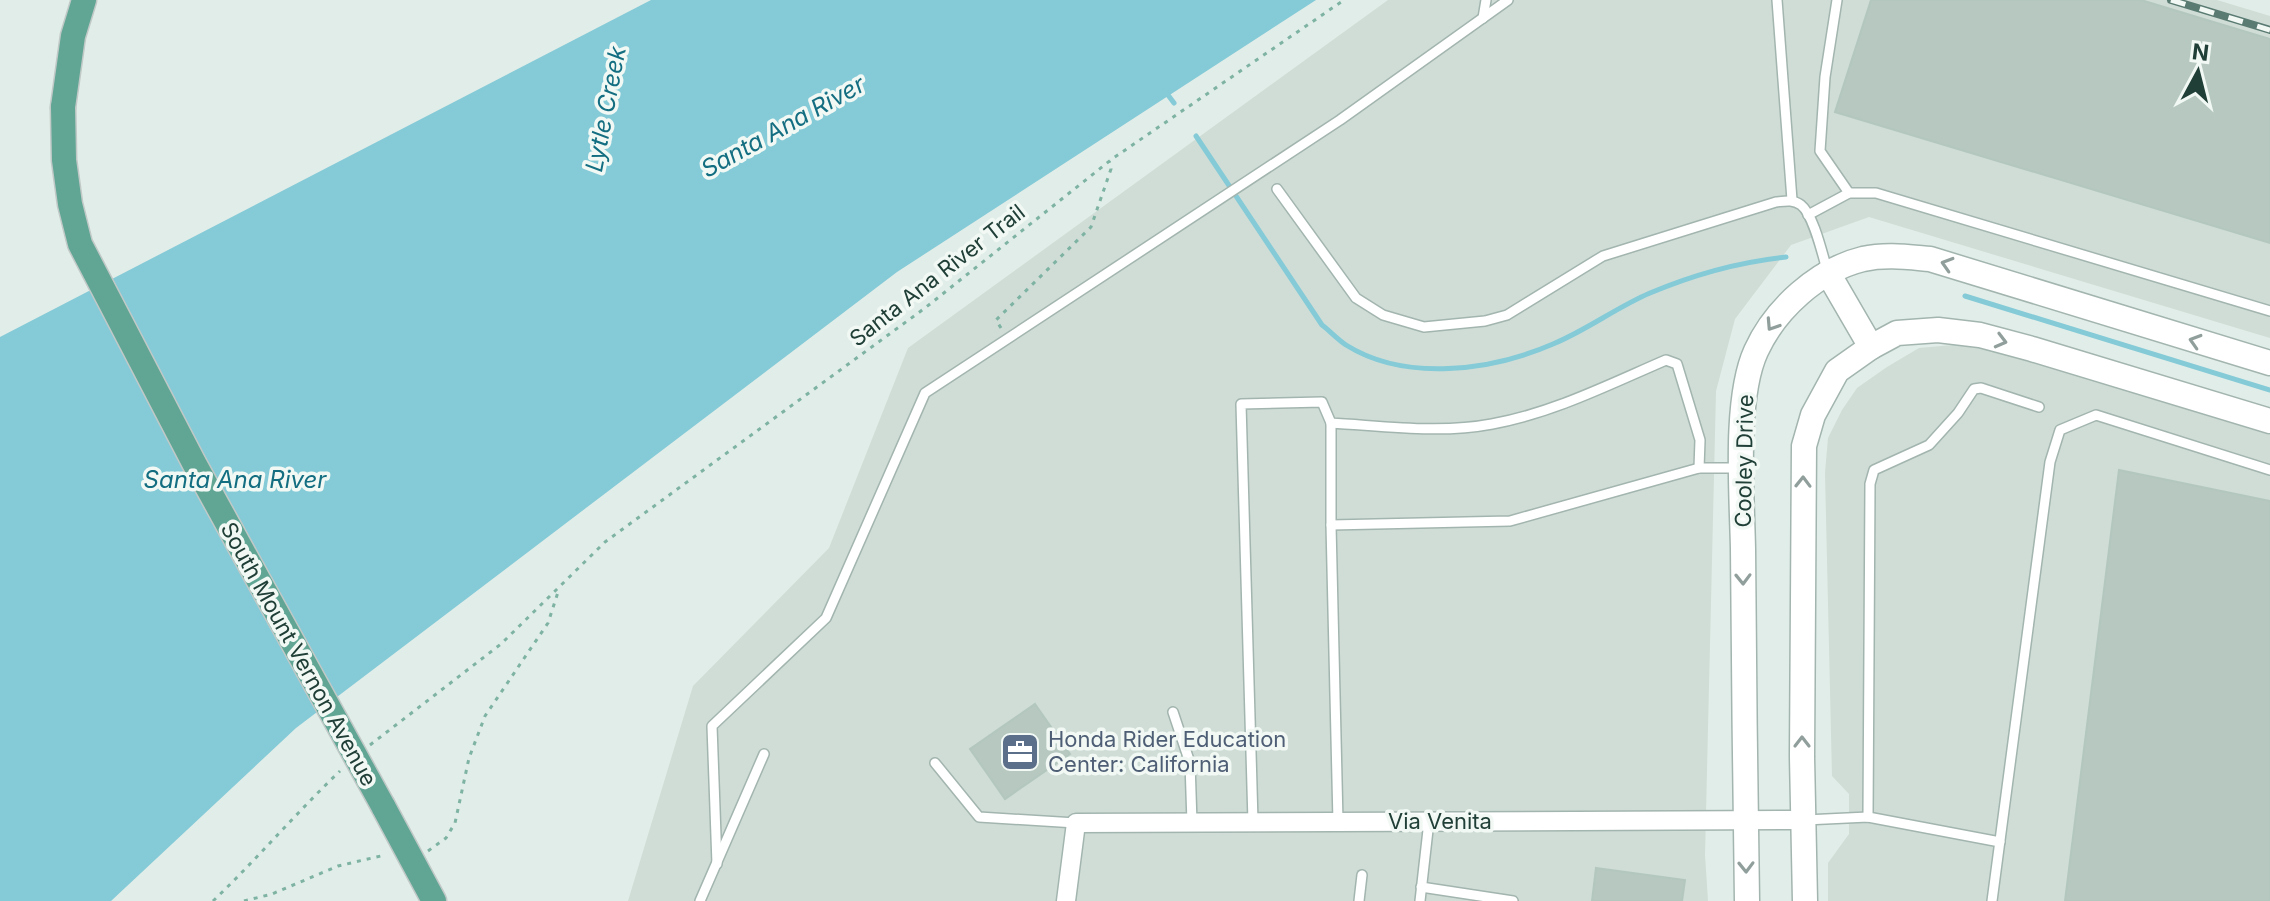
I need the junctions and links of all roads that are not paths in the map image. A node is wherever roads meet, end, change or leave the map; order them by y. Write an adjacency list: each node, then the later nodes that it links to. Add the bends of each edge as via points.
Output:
1 (84, 0): 37 (main road, South Mount Vernon Avenue, bridge, via 63,107 64,160 80,244)
2 (1486, 0): 6 (lane)
3 (1508, 0): 6 (lane)
4 (1777, 0): 9 (lane)
5 (1837, 0): 8 (lane, via 1820,151)
6 (1483, 18): 34 (lane, via 1340,120 925,393 826,618 712,726)
7 (1277, 189): 9 (lane, via 1356,298 1383,315 1424,327 1507,315 1603,256)
8 (1849, 193): 10 (lane); 12 (lane, via 1876,193)
9 (1792, 200): 10 (lane)
10 (1808, 215): 11 (lane)
11 (1828, 273): 13 (street); 14 (street, Cooley Drive, one-way to 11, via 1930,259 1863,259); 19 (street, Cooley Drive, one-way to 19, via 1784,307 1756,350 1745,387)
12 (2270, 311)
13 (1871, 347): 16 (street, one-way to 16, via 1897,333 1980,335); 27 (street, one-way to 13, via 1804,446 1813,415 1837,371)
14 (2270, 363)
15 (2039, 407): 25 (lane, via 1974,389 1929,445 1874,470)
16 (2270, 421)
17 (1331, 423): 18 (lane, via 1423,429 1490,425 1547,411 1666,360 1677,364 1700,440); 21 (lane); 29 (lane, via 1322,402 1241,404)
18 (1699, 468): 19 (lane); 21 (lane, via 1510,521)
19 (1742, 468): 26 (street, Cooley Drive, one-way to 26)
20 (2270, 470): 33 (lane, via 2096,415 2060,430 2050,462)
21 (1331, 525): 30 (lane)
22 (1173, 712): 32 (lane, via 1190,763)
23 (764, 754): 34 (lane)
24 (935, 763): 31 (lane, via 979,817)
25 (1868, 817): 27 (lane); 33 (lane)
26 (1745, 820): 27 (street, Via Venita); 28 (street, Via Venita); 43 (street, Cooley Drive, one-way to 43)
27 (1804, 820): 44 (street)
28 (1429, 821): 30 (street, Via Venita); 36 (lane)
29 (1253, 822): 30 (street, Via Venita); 32 (street, Via Venita)
30 (1338, 822)
31 (1076, 823): 32 (street, Via Venita); 39 (street)
32 (1192, 823)
33 (2000, 842): 45 (lane)
34 (717, 864): 38 (lane)
35 (1362, 875): 40 (lane)
36 (1421, 887): 41 (lane); 42 (lane)
37 (434, 901)
38 (700, 901)
39 (1066, 901)
40 (1359, 901)
41 (1420, 901)
42 (1513, 901)
43 (1747, 901)
44 (1805, 901)
45 (1992, 901)

